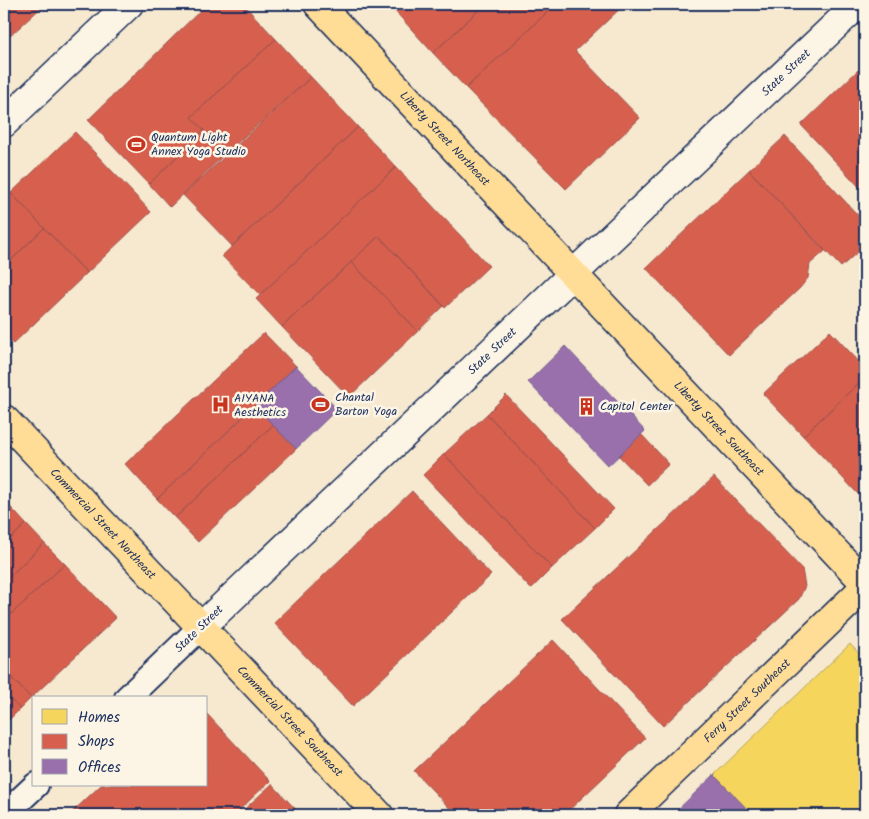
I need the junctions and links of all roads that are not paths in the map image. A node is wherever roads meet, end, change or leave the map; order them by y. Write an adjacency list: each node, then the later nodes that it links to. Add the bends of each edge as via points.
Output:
1 (129, 4): 4 (main road)
2 (318, 4): 5 (main road, Liberty Street Northeast)
3 (858, 4): 5 (main road, State Street)
4 (4, 123)
5 (573, 274): 7 (main road, Liberty Street Southeast); 9 (main road, State Street)
6 (4, 419): 9 (main road, Commercial Street Northeast)
7 (865, 583)
8 (865, 587): 14 (main road, Ferry Street Southeast)
9 (201, 628): 10 (street, State Street); 13 (main road, Commercial Street Southeast)
10 (129, 696)
11 (35, 786): 12 (street)
12 (4, 815)
13 (379, 815)
14 (628, 815)

